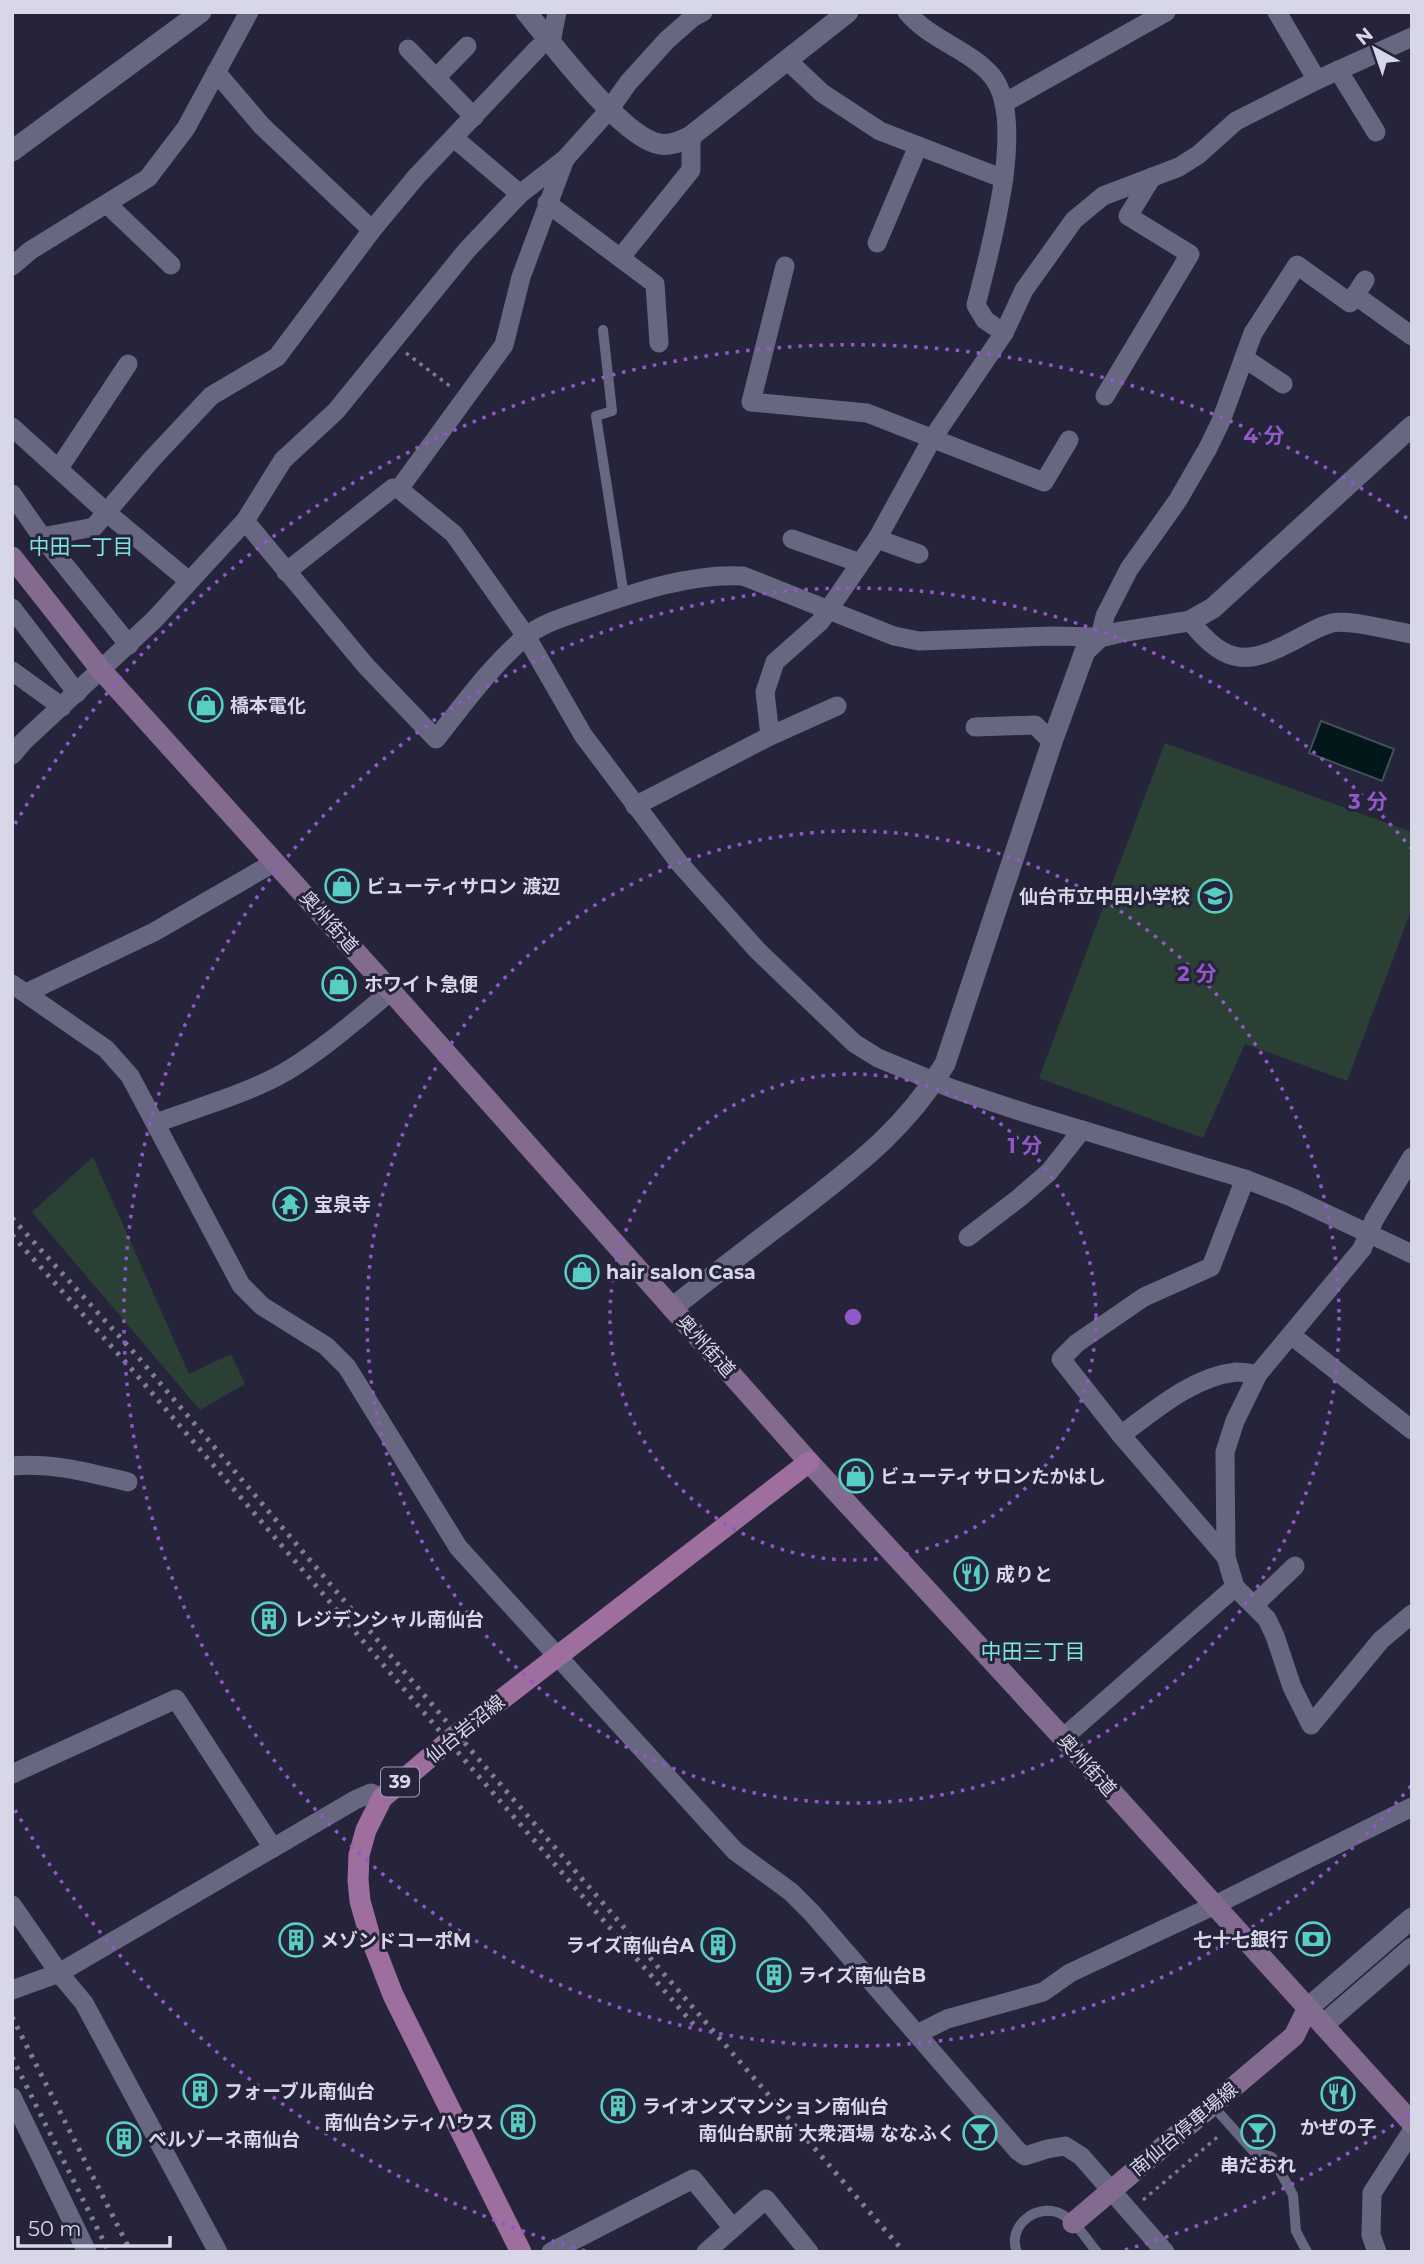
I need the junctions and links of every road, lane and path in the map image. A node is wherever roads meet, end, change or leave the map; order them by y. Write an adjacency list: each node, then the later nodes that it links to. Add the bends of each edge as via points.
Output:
1 (201, 12): 28 (street)
2 (249, 12): 18 (street)
3 (526, 12): 13 (street)
4 (557, 12): 13 (street)
5 (682, 12): 12 (street)
6 (703, 12): 12 (street)
7 (848, 12): 16 (street)
8 (907, 12): 21 (street, via 917,24 981,65 994,79)
9 (1166, 12): 21 (street)
10 (1277, 12): 20 (street)
11 (1412, 37): 17 (street)
12 (667, 40): 22 (street)
13 (544, 45): 22 (street); 23 (street)
14 (467, 46): 19 (street)
15 (408, 49): 19 (street)
16 (787, 60): 25 (street); 27 (street, via 822,93 880,131)
17 (1338, 70): 20 (street); 24 (street)
18 (216, 72): 34 (street, via 186,128 148,177); 35 (street, via 261,126)
19 (436, 78): 23 (street)
20 (1317, 80): 30 (street, via 1236,121 1198,155)
21 (1004, 103): 31 (street)
22 (609, 110): 25 (street, via 648,141 679,142); 29 (street)
23 (474, 117): 26 (street)
24 (1376, 132)
25 (691, 136): 37 (street, via 691,170)
26 (454, 138): 32 (street); 35 (street)
27 (918, 146): 31 (street); 36 (street)
28 (12, 151)
29 (565, 159): 32 (street); 33 (street)
30 (1152, 177): 42 (street, via 1103,196 1074,220 1024,290); 49 (street, via 1128,216 1191,254)
31 (1004, 179): 42 (street, via 976,305 985,320)
32 (520, 194): 44 (street)
33 (547, 202): 37 (street); 50 (street, via 504,345)
34 (107, 204): 38 (street); 39 (street)
35 (372, 230): 58 (street, via 277,357 211,396)
36 (877, 243)
37 (621, 257): 45 (street, via 655,284)
38 (171, 265)
39 (12, 266)
40 (785, 266): 53 (street, via 751,402 867,413)
41 (603, 330): 68 (lane, via 612,411 596,416)
42 (1004, 333): 53 (street)
43 (1412, 335): 46 (street, via 1360,287 1350,303 1297,265 1253,333)
44 (391, 341): 50 (path); 59 (street, via 336,411 283,460)
45 (659, 343)
46 (1244, 358): 48 (street); 74 (street, via 1208,448 1129,569 1105,616)
47 (128, 364): 55 (street)
48 (1283, 384)
49 (1105, 397)
50 (465, 398): 56 (street)
51 (12, 426): 55 (street)
52 (1412, 426): 71 (street, via 1213,608)
53 (932, 439): 54 (street, via 1044,482); 62 (street)
54 (1069, 440)
55 (59, 468): 58 (street)
56 (399, 489): 66 (street, via 393,488); 73 (street, via 454,534)
57 (12, 494): 60 (street)
58 (106, 512): 60 (street, via 94,527); 67 (street)
59 (245, 521): 66 (street); 67 (street)
60 (42, 537): 75 (street)
61 (792, 538): 65 (street)
62 (877, 539): 63 (street); 65 (street)
63 (919, 554)
64 (12, 557): 76 (main road, 奥州街道)
65 (860, 563): 70 (street)
66 (286, 572): 73 (street, via 436,739 489,672)
67 (189, 581): 75 (street)
68 (624, 596): 70 (street, via 712,577 743,576); 73 (street)
69 (12, 608): 78 (street)
70 (829, 610): 74 (street, via 919,641); 82 (street, via 775,662 765,692)
71 (1190, 621): 72 (street, via 1220,652 1245,658 1269,654 1330,624 1344,622); 74 (street)
72 (1412, 635)
73 (526, 636): 85 (street, via 583,735)
74 (1100, 638): 83 (street, via 1085,651)
75 (129, 645): 76 (street)
76 (101, 670): 78 (street); 86 (main road, 奥州街道)
77 (12, 671): 79 (street)
78 (77, 693): 79 (street)
79 (62, 706): 84 (street)
80 (837, 706): 82 (street)
81 (975, 727): 83 (street, via 1035,725)
82 (770, 736): 85 (street)
83 (1052, 742): 89 (street, via 944,1064)
84 (12, 755)
85 (635, 806): 89 (street, via 757,950 854,1043)
86 (275, 862): 87 (street, via 155,932); 88 (main road, 奥州街道)
87 (19, 989): 90 (street, via 106,1049 130,1076)
88 (391, 991): 90 (street, via 280,1075); 97 (main road, 奥州街道)
89 (934, 1082): 91 (street); 97 (street, via 896,1129 859,1163)
90 (156, 1123): 110 (street, via 241,1285 262,1306 326,1346 347,1367 458,1547)
91 (1082, 1130): 93 (street); 95 (street, via 1049,1172)
92 (1412, 1157): 94 (street)
93 (1245, 1179): 94 (street); 101 (street, via 1211,1267 1144,1297 1061,1359)
94 (1367, 1233): 96 (street); 98 (street, via 1362,1249)
95 (968, 1237)
96 (1412, 1254)
97 (672, 1308): 102 (main road, 奥州街道)
98 (1290, 1335): 99 (street); 100 (street)
99 (1258, 1374): 101 (street, via 1212,1377 1175,1396); 105 (street, via 1225,1452)
100 (1412, 1430)
101 (1121, 1435): 105 (street)
102 (809, 1462): 110 (main road, 仙台岩沼線 / 39); 111 (main road, 奥州街道)
103 (12, 1466): 104 (street, via 67,1469)
104 (128, 1482)
105 (1226, 1557): 107 (street)
106 (1295, 1566): 108 (street)
107 (1235, 1587): 108 (street); 111 (street)
108 (1254, 1605): 109 (street, via 1267,1619 1311,1726 1381,1640)
109 (1412, 1615)
110 (558, 1655): 113 (main road, 仙台岩沼線 / 39); 124 (street, via 735,1851 792,1892 812,1913)
111 (1063, 1738): 117 (main road, 奥州街道)
112 (12, 1774): 115 (street, via 176,1699)
113 (382, 1798): 115 (street, via 371,1793 355,1800); 137 (main road, 仙台岩沼線 / 39, via 359,1855 360,1901 369,1933 393,1995)
114 (1412, 1807): 117 (street)
115 (273, 1848): 120 (street)
116 (12, 1905): 120 (street)
117 (1213, 1906): 122 (main road, 奥州街道); 124 (street, via 1070,1973 1044,1992 947,2020)
118 (1412, 1917): 122 (street)
119 (1412, 1948): 123 (street)
120 (59, 1973): 121 (street); 136 (street, via 84,2003)
121 (12, 1990)
122 (1308, 2008): 123 (main road, 奥州街道); 125 (main road, 南仙台停車場線)
123 (1323, 2025): 125 (main road, 南仙台停車場線); 128 (main road, 奥州街道)
124 (917, 2034): 131 (street, via 1018,2151 1025,2156 1065,2146 1082,2156)
125 (1294, 2036): 127 (main road, 南仙台停車場線)
126 (12, 2098): 135 (street)
127 (1212, 2105): 131 (main road, 南仙台停車場線); 144 (lane, via 1254,2152 1272,2157 1293,2195 1296,2231)
128 (1412, 2123)
129 (1225, 2130): 132 (path)
130 (1412, 2131): 145 (street, via 1372,2193 1371,2235)
131 (1112, 2190): 133 (main road, 南仙台停車場線); 143 (street)
132 (1135, 2207)
133 (1073, 2223): 141 (lane, via 1051,2210 1041,2210 1019,2225 1014,2237); 142 (lane)
134 (732, 2227): 138 (street, via 693,2179); 139 (street); 140 (street, via 766,2199)
135 (87, 2252)
136 (218, 2252)
137 (521, 2252)
138 (551, 2252)
139 (706, 2252)
140 (809, 2252)
141 (1017, 2252)
142 (1097, 2252)
143 (1165, 2252)
144 (1307, 2252)
145 (1377, 2252)

